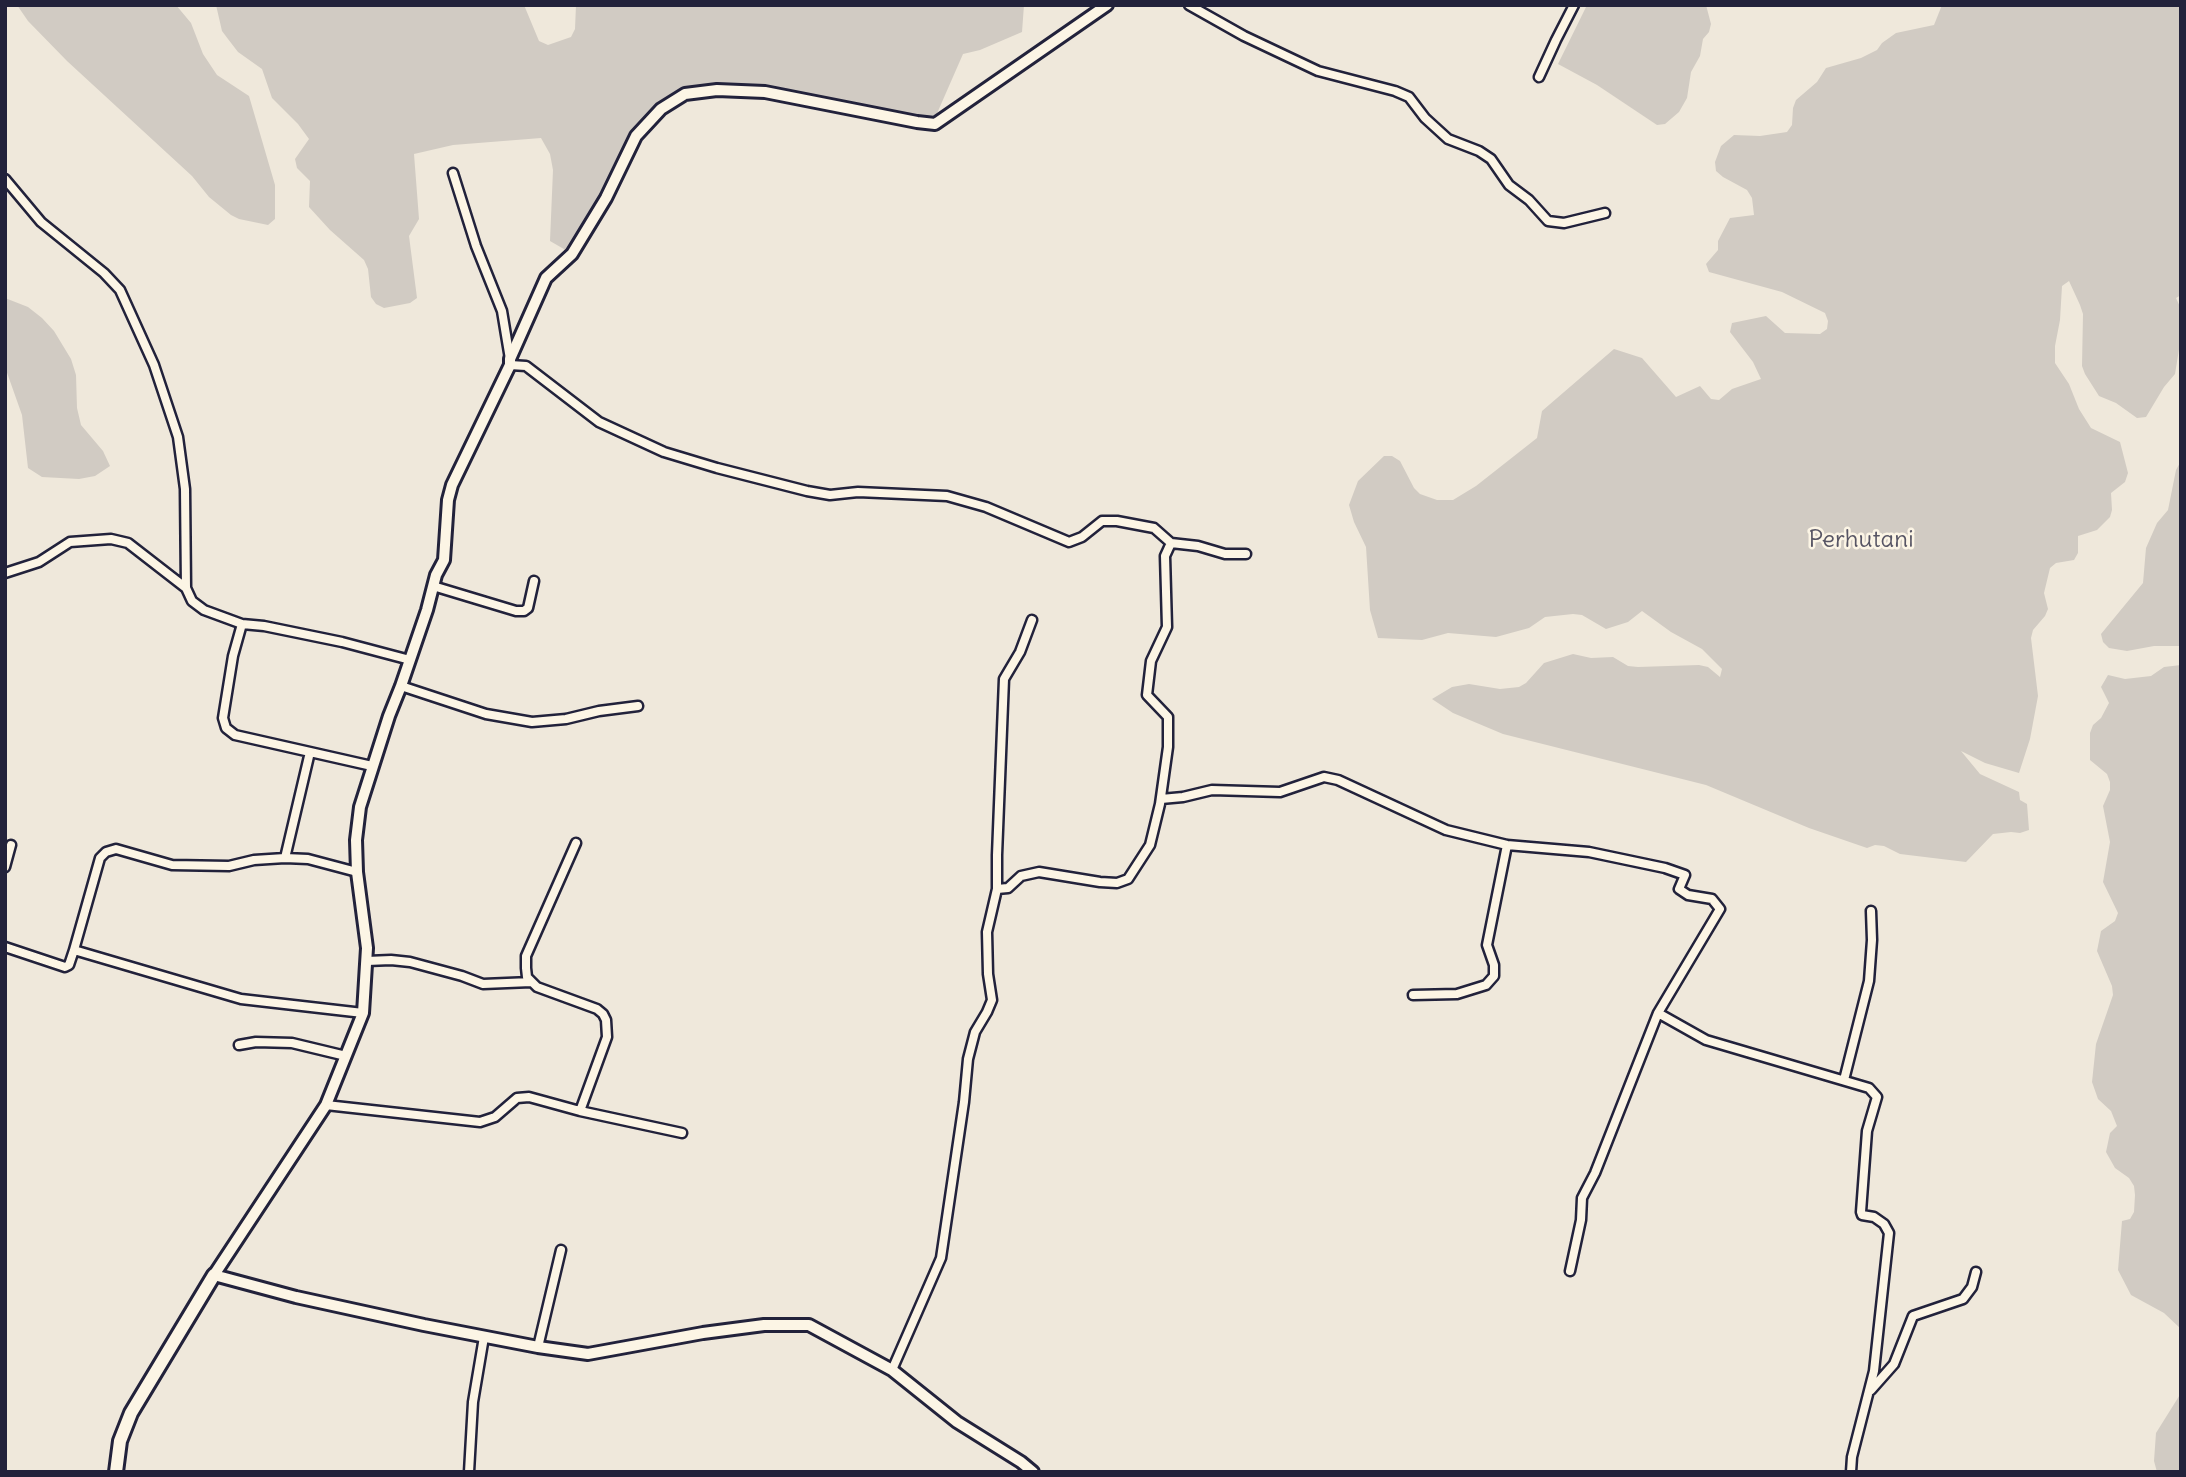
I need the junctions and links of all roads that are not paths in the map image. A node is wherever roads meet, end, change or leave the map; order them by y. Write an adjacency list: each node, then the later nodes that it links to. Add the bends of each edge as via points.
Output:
1 (1107, 5): 8 (street, via 935,124 765,92 685,94 661,109 636,136 572,254 546,278)
2 (1189, 5): 7 (street, via 1318,71 1409,97 1448,139 1491,159 1509,185 1548,220 1564,223)
3 (1574, 5): 4 (street)
4 (1539, 78)
5 (453, 173): 8 (street, via 502,311)
6 (5, 179): 14 (street, via 41,222 120,290 154,365 182,463)
7 (1605, 213)
8 (510, 362): 9 (street, via 526,366 599,422 664,452 718,468 830,495 947,496 1069,542 1102,522 1117,522 1154,528); 13 (street, via 452,485 446,552)
9 (1171, 543): 10 (street); 22 (street, via 1165,556 1167,627 1151,661 1147,695 1168,717)
10 (1246, 554)
11 (5, 573): 14 (street, via 39,562 70,542 120,539)
12 (534, 580): 13 (street, via 524,611)
13 (433, 586): 17 (street)
14 (186, 588): 16 (street, via 192,601 204,610)
15 (1032, 620): 29 (street, via 1004,679)
16 (242, 624): 17 (street); 20 (street, via 223,719 226,728)
17 (410, 660): 18 (street)
18 (401, 686): 19 (street, via 486,713 532,722); 21 (street)
19 (638, 706)
20 (310, 752): 21 (street); 26 (street)
21 (372, 766): 28 (street, via 360,807)
22 (1161, 800): 25 (street, via 1212,790 1280,792 1324,777 1446,830); 29 (street, via 1150,845 1128,879 1100,882 1039,872)
23 (576, 843): 34 (street, via 526,956)
24 (11, 845): 27 (street)
25 (1507, 845): 35 (street, via 1487,945 1494,976 1486,985 1465,992); 37 (street, via 1589,852 1665,868 1685,875 1679,889 1688,895 1712,899 1720,909)
26 (285, 858): 28 (street, via 308,859); 32 (street, via 192,866 172,865 122,849 106,852 100,858)
27 (5, 867)
28 (357, 873): 33 (street)
29 (997, 889): 50 (street, via 988,932 992,1000 975,1032 968,1059 941,1258)
30 (1871, 911): 40 (street, via 1869,981)
31 (5, 947): 32 (street, via 65,967)
32 (74, 950): 36 (street, via 241,999)
33 (367, 961): 34 (street, via 410,962 483,984); 36 (street)
34 (531, 982): 42 (street, via 597,1009 606,1020 607,1037)
35 (1413, 995)
36 (363, 1013): 39 (street)
37 (1658, 1013): 40 (street, via 1706,1040); 45 (street, via 1582,1198)
38 (239, 1045): 39 (street, via 292,1043)
39 (346, 1056): 41 (street)
40 (1844, 1080): 51 (street, via 1869,1088 1877,1097 1867,1131 1861,1212 1884,1224 1889,1233)
41 (326, 1105): 42 (street, via 480,1122 495,1117 522,1096); 47 (street)
42 (580, 1111): 43 (street)
43 (682, 1133)
44 (561, 1250): 49 (street)
45 (1570, 1270)
46 (1976, 1272): 51 (street, via 1963,1298 1913,1316 1894,1364)
47 (214, 1275): 48 (street); 52 (main road, via 131,1412 120,1441)
48 (484, 1337): 49 (street); 53 (street, via 473,1402)
49 (538, 1347): 50 (street, via 594,1354 703,1333 792,1323 827,1333)
50 (892, 1370): 54 (street, via 957,1422)
51 (1870, 1392): 55 (street)
52 (116, 1472)
53 (469, 1472)
54 (1033, 1472)
55 (1851, 1472)

